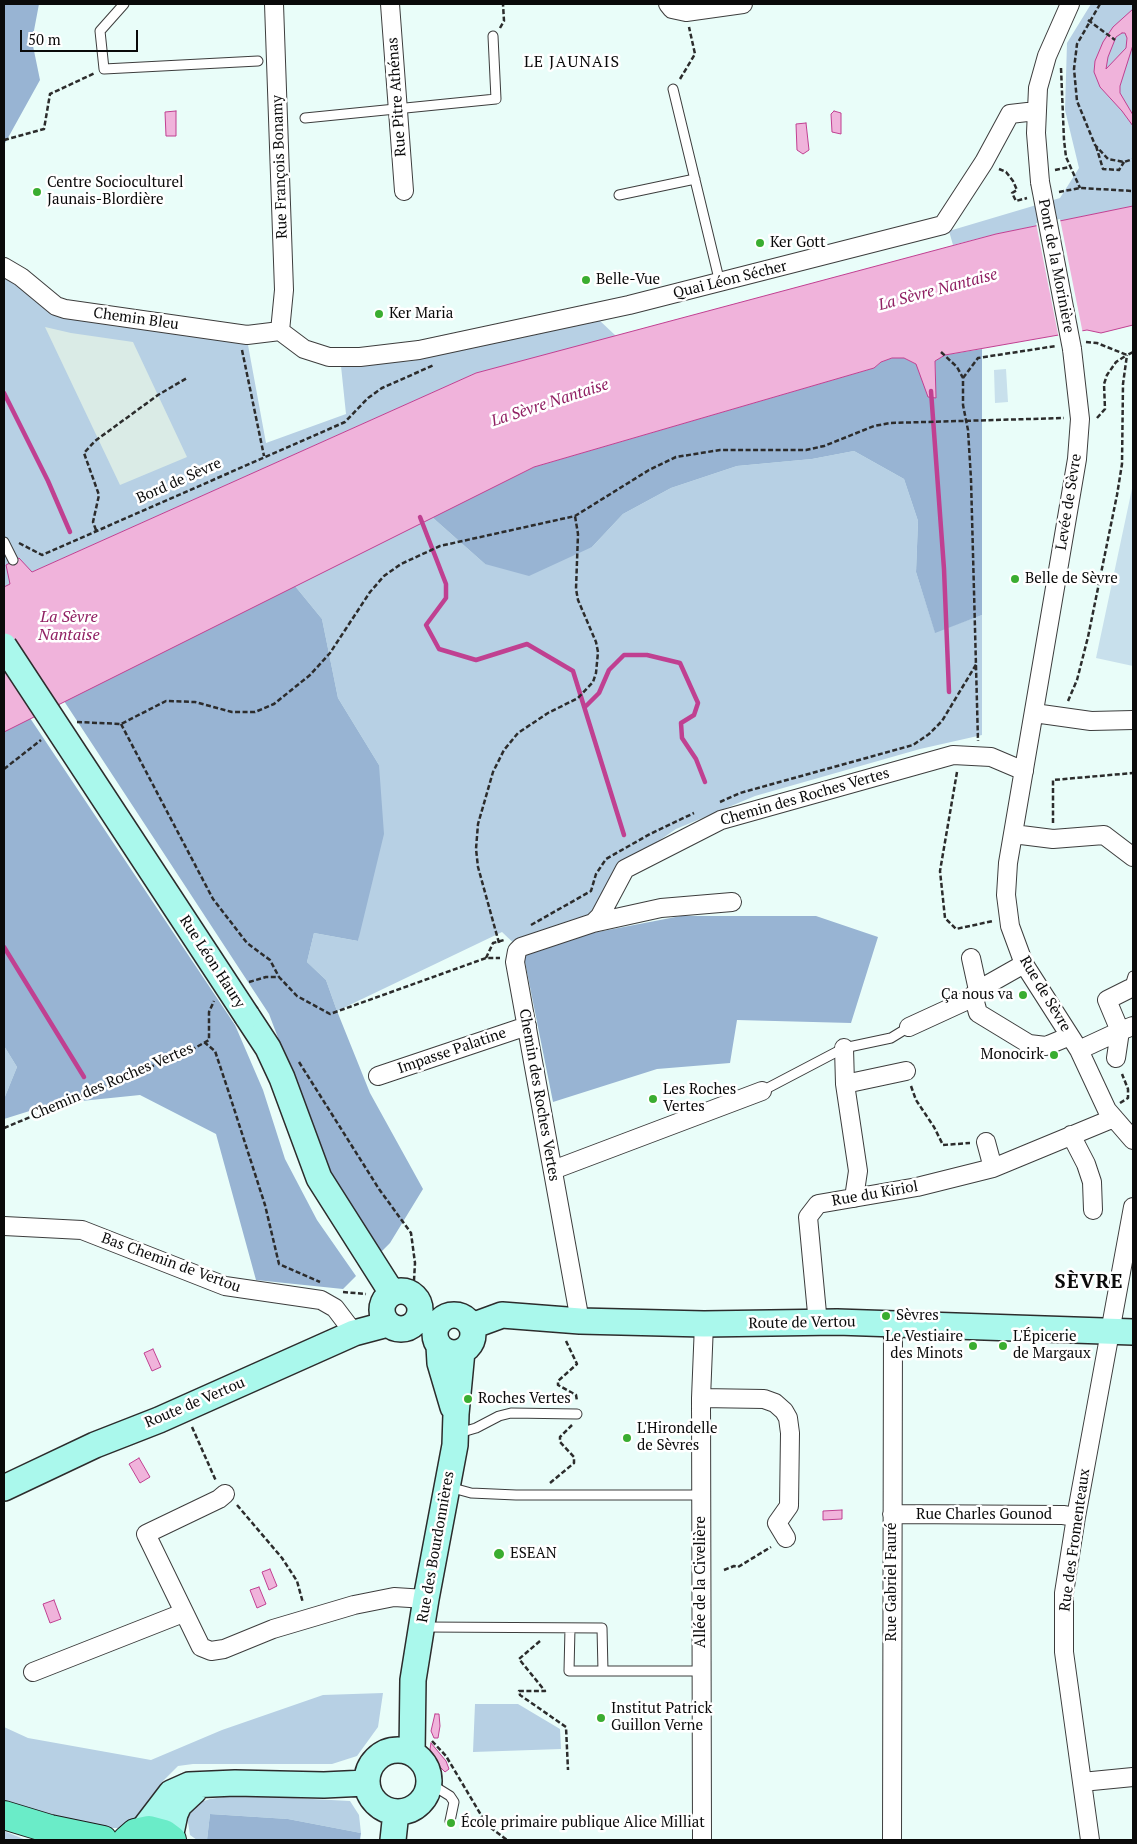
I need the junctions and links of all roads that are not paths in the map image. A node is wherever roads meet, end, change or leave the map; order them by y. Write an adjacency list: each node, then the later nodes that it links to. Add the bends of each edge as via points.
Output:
1 (124, 4): 8 (lane, via 100,31 104,69)
2 (274, 4): 18 (street, Rue François Bonamy, via 284,290)
3 (390, 4): 10 (street, Rue Pitre Athénas)
4 (668, 4): 5 (street, via 672,9 686,12)
5 (743, 4)
6 (1070, 4): 11 (street, Pont de la Morinière, via 1048,54 1038,88)
7 (493, 36): 10 (lane, via 496,99)
8 (258, 61)
9 (673, 89): 13 (lane)
10 (398, 110): 12 (lane); 14 (street, Rue Pitre Athénas)
11 (1036, 111): 17 (street, Quai Léon Sécher, via 1010,114 984,162 943,225); 19 (street, Pont de la Morinière, bridge, via 1040,182)
12 (305, 118)
13 (695, 179): 15 (lane); 17 (lane)
14 (404, 190)
15 (619, 195)
16 (4, 268): 18 (street, Chemin Bleu, via 21,277 56,306 239,334 260,335)
17 (720, 284): 18 (street, Quai Léon Sécher, via 419,350 360,357 329,358 319,355 297,345)
18 (280, 331)
19 (1069, 346): 23 (street, Levée de Sèvre, via 1080,419 1071,500)
20 (8, 541): 21 (lane)
21 (13, 560)
22 (4, 646): 54 (street, Rue Léon Haury, bridge, via 258,1033 282,1078 319,1178)
23 (1034, 713): 24 (street, via 1091,721); 25 (street, Rue de Sèvre)
24 (1133, 720)
25 (1024, 771): 26 (street, Rue de Sèvre); 29 (street, Chemin des Roches Vertes, via 1001,760 969,754 925,762 722,820 625,869)
26 (1013, 834): 27 (street, via 1053,838 1104,835); 31 (street, Rue de Sèvre, via 1006,880 1009,918)
27 (1133, 857)
28 (732, 902): 29 (street, Chemin des Roches Vertes, via 661,908)
29 (593, 923): 34 (street, Chemin des Roches Vertes, via 521,946 517,951 515,957)
30 (971, 958): 33 (street)
31 (1024, 964): 33 (street); 37 (street, Rue de Sèvre)
32 (1131, 982): 36 (street, via 1107,1000)
33 (978, 990): 35 (street, via 970,999); 37 (street, via 978,1013 1030,1044)
34 (527, 1026): 41 (street, Impasse Palatine); 49 (street, Chemin des Roches Vertes)
35 (909, 1027): 38 (lane, via 891,1038)
36 (1127, 1028): 37 (street); 39 (street)
37 (1074, 1043): 44 (street, Rue de Sèvre)
38 (844, 1048): 42 (street); 43 (lane)
39 (1116, 1058)
40 (906, 1070): 42 (street)
41 (378, 1076)
42 (845, 1084): 50 (street, via 858,1171)
43 (762, 1091): 49 (street)
44 (1111, 1114): 45 (street, Rue du Kiriol); 46 (street, Rue de Sèvre)
45 (1071, 1135): 48 (street, Rue du Kiriol); 52 (street, via 1092,1182)
46 (1133, 1140)
47 (986, 1142): 48 (street)
48 (993, 1168): 50 (street, Rue du Kiriol, via 917,1187)
49 (552, 1170): 55 (street, Chemin des Roches Vertes)
50 (854, 1198): 57 (street, Rue du Kiriol, via 818,1204 808,1217)
51 (1133, 1207): 60 (street)
52 (1093, 1210)
53 (4, 1226): 61 (street, Bas Chemin de Vertou, via 82,1230 225,1286 320,1300 335,1308)
54 (408, 1298): 59 (street, via 418,1318); 59 (street, via 384,1302 384,1319); 62 (street)
55 (580, 1321): 56 (street, Route de Vertou); 62 (street, Route de Vertou, via 502,1315 472,1326 454,1314)
56 (704, 1324): 57 (street, Route de Vertou); 63 (street, Allée de la Civelière)
57 (818, 1324): 58 (street, Route de Vertou)
58 (893, 1324): 60 (street, Route de Vertou); 70 (street, Rue Gabriel Fauré)
59 (397, 1326): 61 (street, Route de Vertou); 62 (street)
60 (1121, 1331): 71 (street, Rue des Fromenteaux)
61 (354, 1333): 67 (street, Route de Vertou)
62 (445, 1339): 65 (street, Rue des Bourdonnières)
63 (701, 1398): 69 (street, Allée de la Civelière); 72 (street, via 764,1399 784,1411 790,1433 789,1506 777,1523)
64 (576, 1414): 65 (lane, via 511,1413 476,1428)
65 (456, 1424): 66 (street, Rue des Bourdonnières)
66 (446, 1486): 69 (lane, via 471,1493 516,1496); 73 (street, Rue des Bourdonnières)
67 (4, 1488)
68 (226, 1494): 74 (street, via 146,1534)
69 (701, 1495): 78 (street, Allée de la Civelière)
70 (892, 1514): 71 (street, Rue Charles Gounod); 95 (street, Rue Gabriel Fauré)
71 (1076, 1517): 82 (street, Rue des Fromenteaux, via 1064,1593 1064,1652)
72 (786, 1538)
73 (426, 1599): 74 (street, via 394,1597 354,1605 273,1629 224,1650 210,1651 201,1647); 75 (street, Rue des Bourdonnières)
74 (183, 1613): 79 (street)
75 (422, 1627): 76 (lane); 80 (street, Rue des Bourdonnières, via 413,1680 405,1698)
76 (570, 1628): 77 (lane, via 602,1628); 77 (lane, via 569,1671)
77 (603, 1671): 78 (lane)
78 (701, 1671): 94 (street, Allée de la Civelière)
79 (33, 1672)
80 (409, 1747): 83 (street, via 381,1754 372,1764); 84 (street, via 425,1766)
81 (1133, 1777): 82 (street)
82 (1082, 1782): 96 (street, Rue des Fromenteaux)
83 (366, 1783): 85 (street); 86 (street, via 375,1802)
84 (429, 1783): 86 (street, via 418,1804); 88 (lane, via 454,1802)
85 (202, 1784): 90 (street, via 179,1788 171,1793); 91 (street, via 180,1805 175,1814)
86 (396, 1812): 93 (street)
87 (4, 1816): 89 (main road)
88 (450, 1821)
89 (60, 1835): 92 (main road)
90 (129, 1838): 91 (main road, via 157,1831)
91 (171, 1839)
92 (103, 1840)
93 (393, 1840)
94 (702, 1840)
95 (892, 1840)
96 (1090, 1840)

